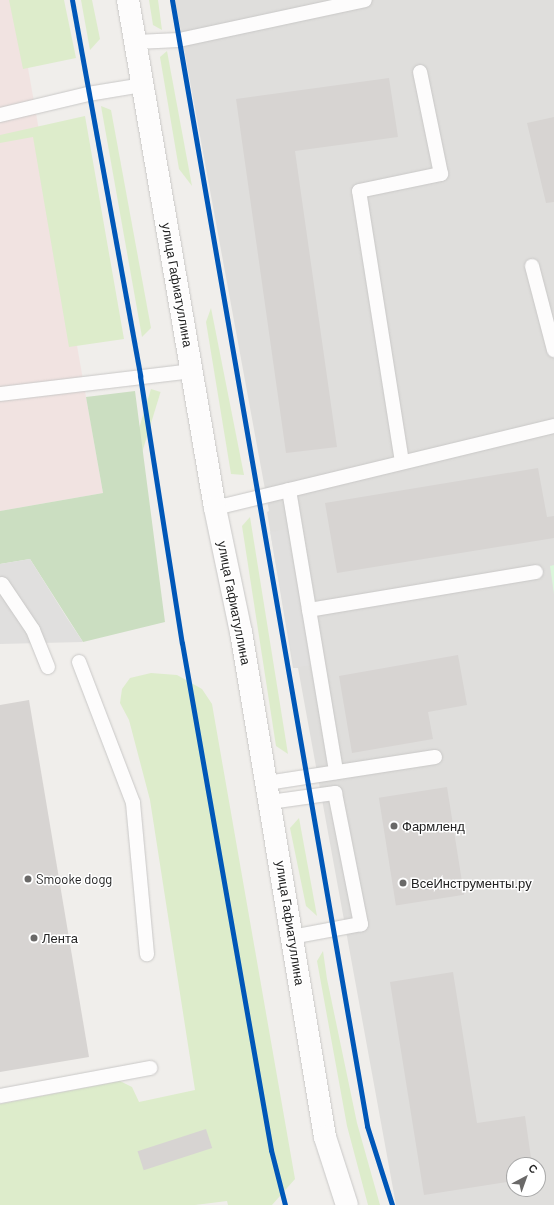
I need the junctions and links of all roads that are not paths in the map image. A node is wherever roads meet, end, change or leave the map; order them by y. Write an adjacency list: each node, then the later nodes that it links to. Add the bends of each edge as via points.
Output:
1 (128, 0): 3 (street, улица Гафиатуллина)
2 (365, 0): 3 (lane, via 179,40)
3 (136, 42): 5 (street, улица Гафиатуллина)
4 (420, 72): 12 (lane, via 441,174 358,191)
5 (143, 85): 6 (lane, via 88,94); 9 (street, улица Гафиатуллина)
6 (0, 115)
7 (532, 266): 8 (lane)
8 (554, 350)
9 (192, 371): 10 (lane); 14 (street, улица Гафиатуллина)
10 (0, 394)
11 (554, 426): 12 (lane)
12 (402, 462): 13 (lane)
13 (289, 490): 14 (lane); 17 (lane)
14 (215, 508): 22 (street, улица Гафиатуллина, via 241,632)
15 (536, 572): 17 (lane)
16 (2, 584): 19 (lane, via 33,630)
17 (309, 610): 21 (lane)
18 (79, 662): 24 (lane, via 133,804)
19 (48, 667)
20 (434, 757): 21 (lane)
21 (336, 772): 22 (lane)
22 (268, 792): 23 (street, улица Гафиатуллина); 23 (lane, via 335,793 361,924)
23 (292, 937): 27 (street, улица Гафиатуллина, via 325,1137)
24 (147, 954)
25 (150, 1068): 26 (lane)
26 (0, 1096)
27 (345, 1205)

